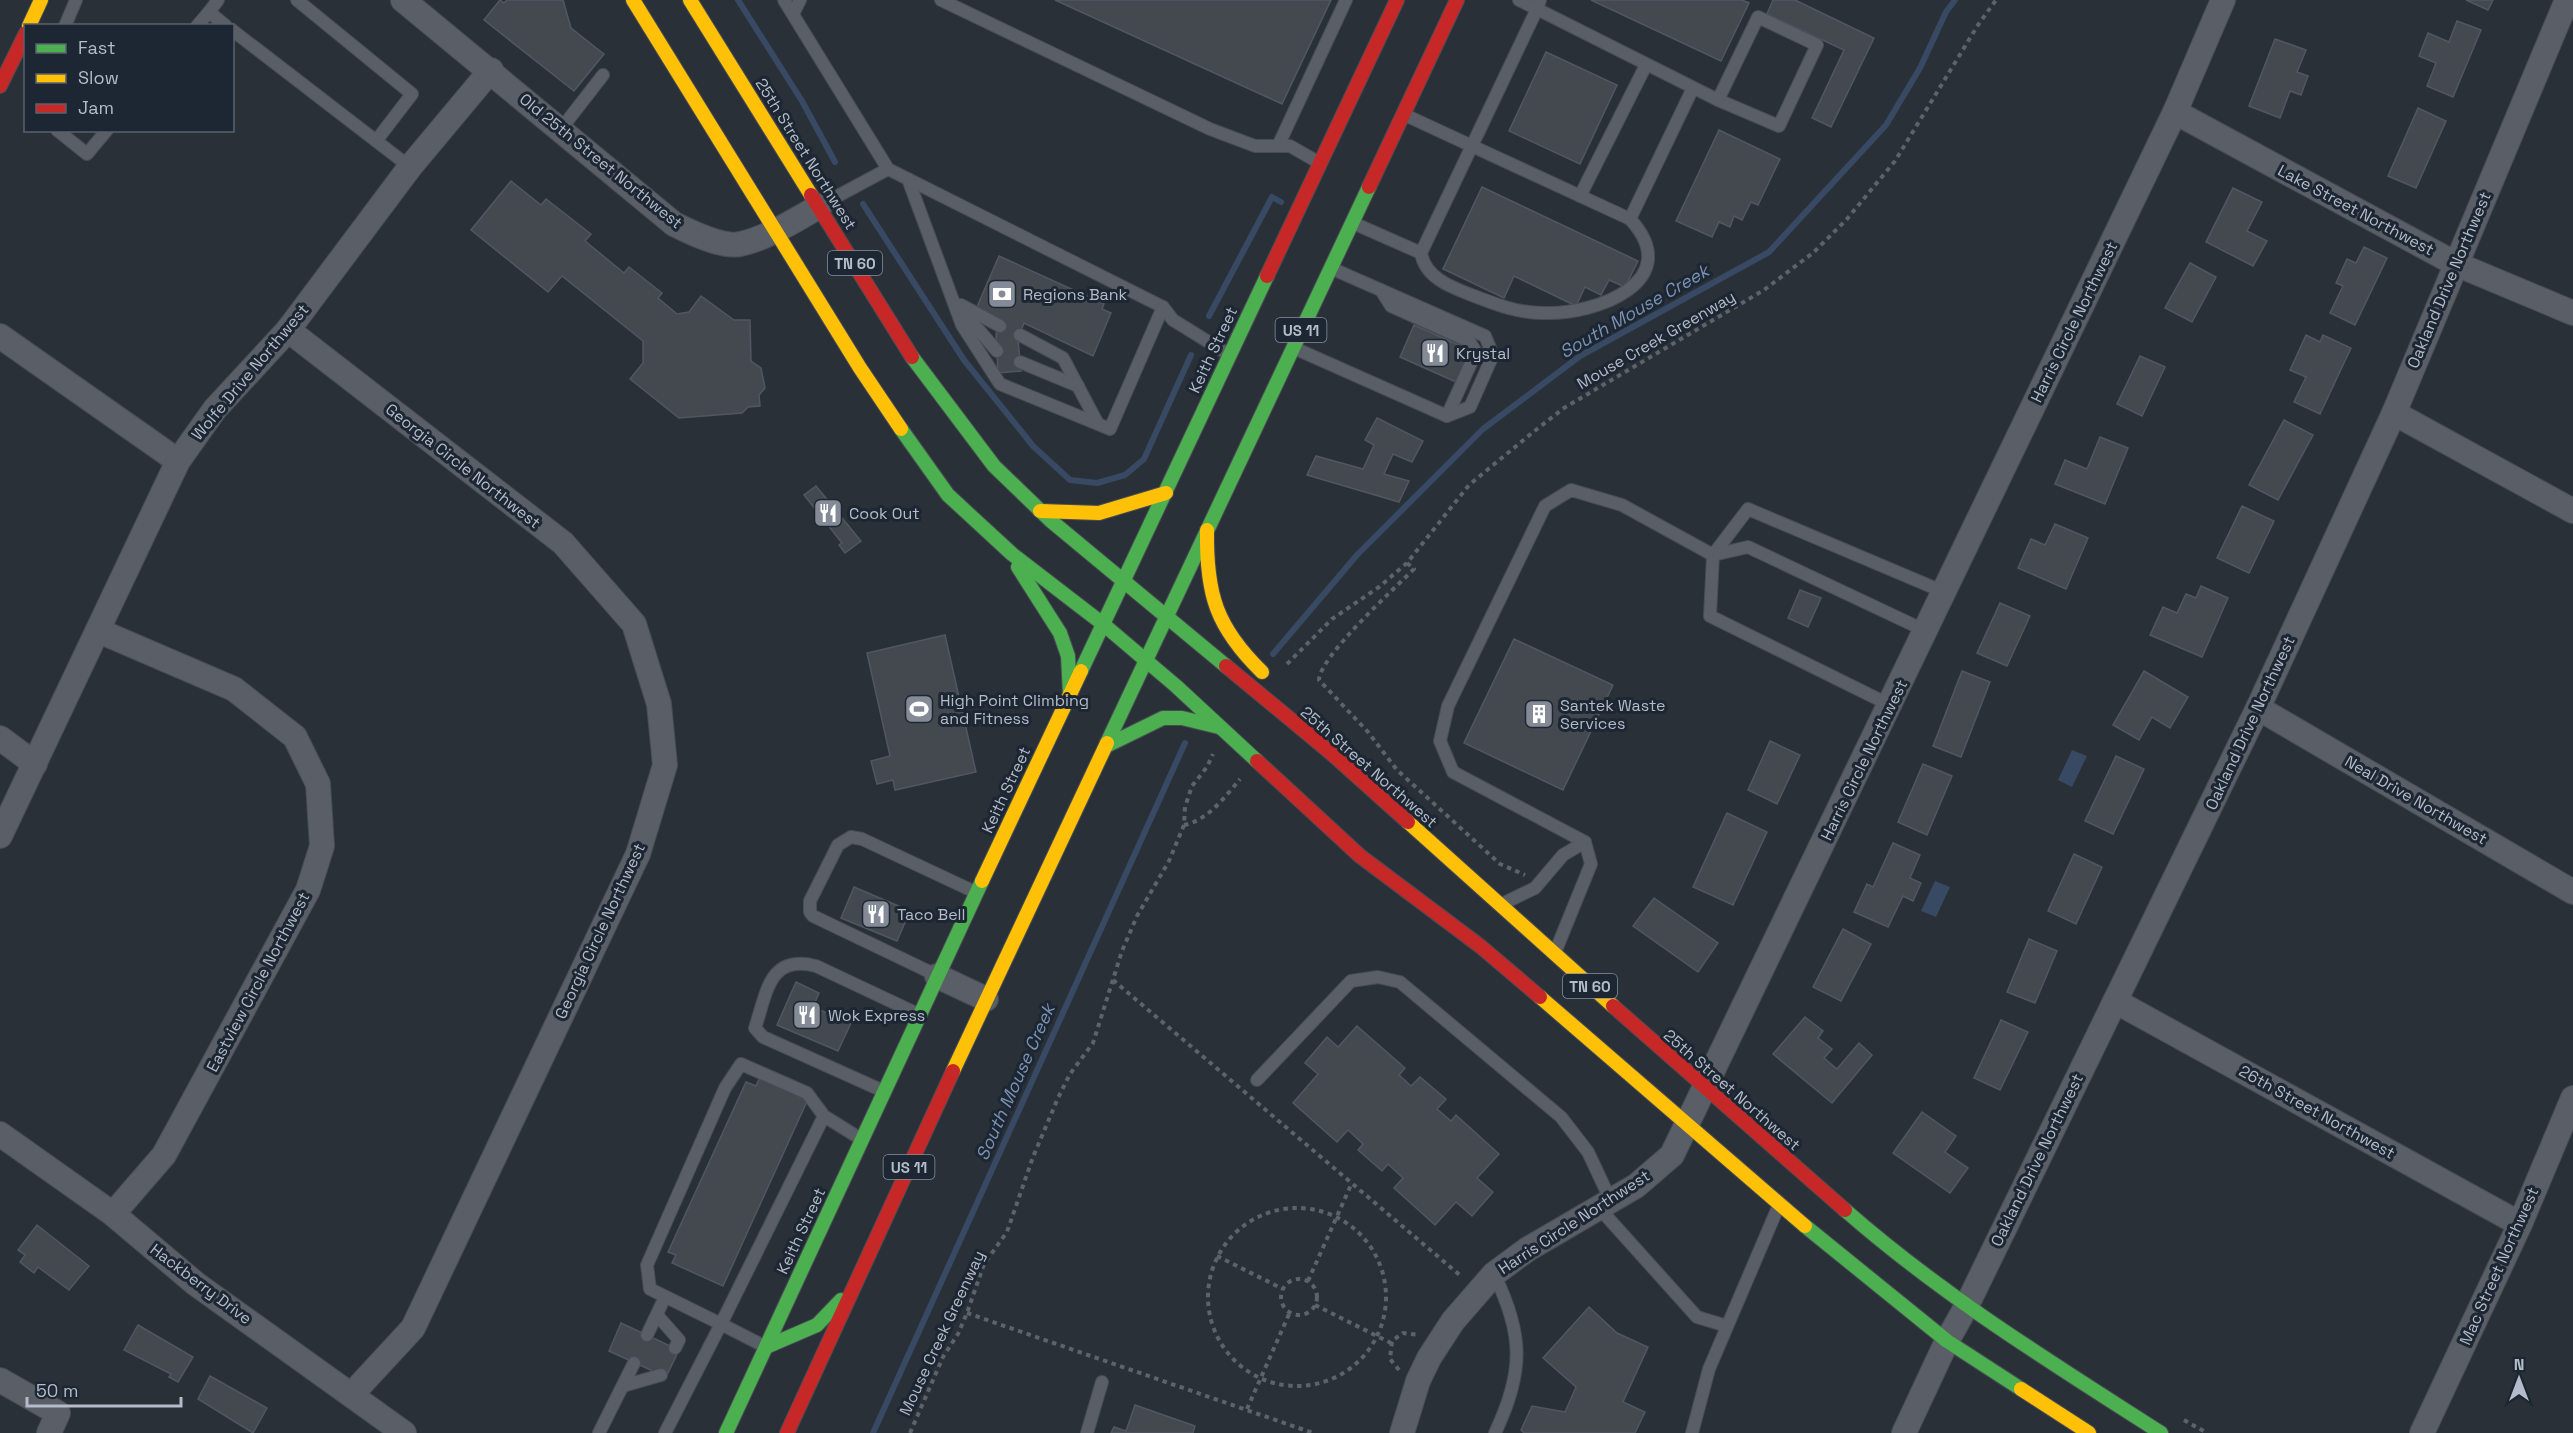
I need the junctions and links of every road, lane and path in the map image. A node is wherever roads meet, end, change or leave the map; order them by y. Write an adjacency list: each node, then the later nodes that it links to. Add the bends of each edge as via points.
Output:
1 (41, 0): 21 (main road)
2 (76, 0): 22 (lane)
3 (218, 0): 19 (lane)
4 (297, 0): 38 (lane, via 412,94)
5 (403, 0): 28 (street, Old 25th Street Northwest)
6 (633, 0): 49 (main road, TN 60)
7 (690, 0): 46 (main road, 25th Street Northwest / TN 60)
8 (784, 0): 20 (lane)
9 (800, 0): 20 (lane)
10 (941, 0): 40 (lane, via 1210,129 1255,146)
11 (1346, 0): 40 (lane)
12 (1396, 0): 41 (main road, Keith Street)
13 (1457, 0): 34 (main road, US 11)
14 (1518, 0): 17 (lane)
15 (1996, 0): 76 (path, Mouse Creek Greenway, via 1895,161 1814,252 1764,290 1556,414 1469,485)
16 (2223, 0): 33 (street, Harris Circle Northwest)
17 (1538, 4): 27 (lane); 39 (lane)
18 (2568, 6): 51 (street, Oakland Drive Northwest)
19 (209, 12): 23 (lane); 24 (lane)
20 (793, 14): 43 (lane)
21 (30, 24)
22 (66, 24)
23 (199, 24)
24 (224, 24)
25 (234, 32): 38 (lane)
26 (24, 37): 30 (main road)
27 (1646, 65): 31 (lane); 45 (lane)
28 (491, 70): 35 (street, Old 25th Street Northwest); 42 (street, Wolfe Drive Northwest)
29 (603, 75): 35 (lane)
30 (0, 86)
31 (1693, 88): 32 (lane); 47 (lane)
32 (1718, 100): 32 (lane, via 1779,126 1817,45 1758,17)
33 (2175, 112): 51 (street, Lake Street Northwest); 78 (street, Harris Circle Northwest)
34 (1404, 114): 39 (lane); 48 (main road, US 11)
35 (561, 129): 49 (street, Old 25th Street Northwest, via 674,224 700,237 738,245)
36 (60, 132): 37 (lane, via 87,154)
37 (105, 132)
38 (376, 141): 42 (lane)
39 (1472, 145): 45 (lane); 50 (lane)
40 (1278, 146): 41 (lane, via 1290,146)
41 (1319, 163): 63 (main road, Keith Street)
42 (410, 167): 58 (street, Wolfe Drive Northwest)
43 (888, 169): 44 (lane); 46 (lane)
44 (908, 179): 54 (lane); 55 (lane)
45 (1580, 195): 47 (lane)
46 (820, 206): 49 (street, Old 25th Street Northwest); 71 (main road, 25th Street Northwest / TN 60, via 924,376 994,466)
47 (1630, 219): 50 (lane, via 1645,235 1649,254 1642,279 1614,298 1581,311 1514,312 1432,275)
48 (1352, 222): 50 (lane); 52 (main road, US 11)
49 (774, 231): 74 (main road, TN 60, via 928,470 948,495)
50 (1421, 252)
51 (2456, 264): 56 (street, Lake Street Northwest); 66 (street, Oakland Drive Northwest)
52 (1330, 268): 53 (lane); 61 (main road, US 11)
53 (1381, 290): 67 (lane, via 1391,306 1469,341 1476,352); 67 (lane, via 1485,336 1493,354 1470,407)
54 (952, 300): 57 (lane); 62 (lane); 68 (lane, via 962,325 1000,384)
55 (1163, 307): 63 (lane, via 1173,320); 68 (lane, via 1110,429)
56 (2573, 313)
57 (1000, 326)
58 (288, 330): 69 (street, Wolfe Drive Northwest, via 215,410); 149 (street, Georgia Circle Northwest, via 562,543 634,624 660,704 665,765 638,854 413,1328)
59 (1020, 335): 65 (lane, via 1063,358)
60 (0, 336): 69 (street)
61 (1293, 348): 67 (lane); 73 (main road, US 11)
62 (997, 351)
63 (1229, 355): 70 (main road, Keith Street)
64 (1020, 362): 65 (lane)
65 (1078, 386): 68 (lane)
66 (2394, 413): 72 (street); 89 (street, Oakland Drive Northwest)
67 (1447, 416)
68 (1098, 424)
69 (178, 461): 81 (street, Wolfe Drive Northwest)
70 (1166, 493): 71 (main road, via 1099,513); 77 (main road, Keith Street)
71 (1040, 511): 77 (main road, 25th Street Northwest / TN 60)
72 (2573, 511)
73 (1207, 530): 79 (main road, US 11); 85 (main road, via 1208,591 1220,620 1231,641)
74 (1012, 554): 80 (main road, TN 60); 86 (main road, via 1059,633 1068,657)
75 (1713, 555): 78 (lane, via 1748,509); 82 (lane, via 1748,547); 88 (lane, via 1710,616); 99 (lane, via 1622,505 1571,490 1545,506 1448,706 1440,741 1453,772)
76 (1407, 563): 84 (path, Mouse Creek Greenway, via 1332,619); 100 (path, via 1414,569 1338,646 1320,671 1319,680 1397,770 1500,864 1525,875)
77 (1124, 579): 79 (main road, 25th Street Northwest / TN 60); 80 (main road, Keith Street)
78 (1944, 592): 82 (street, Harris Circle Northwest)
79 (1167, 616): 83 (main road, US 11); 93 (main road, 25th Street Northwest / TN 60)
80 (1103, 624): 83 (main road, TN 60); 86 (main road, Keith Street)
81 (99, 631): 95 (street, Wolfe Drive Northwest); 121 (street, Eastview Circle Northwest, via 234,688 295,737 318,784 322,846 308,890 164,1155)
82 (1926, 631): 88 (street, Harris Circle Northwest)
83 (1147, 661): 90 (main road, TN 60); 92 (main road, US 11)
84 (1287, 665)
85 (1275, 685)
86 (1070, 695): 102 (main road, Keith Street)
87 (1290, 701): 93 (main road)
88 (1890, 705): 111 (street, Harris Circle Northwest)
89 (2258, 708): 101 (street, Neal Drive Northwest); 108 (street, Oakland Drive Northwest)
90 (1220, 728): 92 (main road, via 1182,718 1163,718); 115 (main road, TN 60, via 1360,856 1480,946)
91 (0, 738): 95 (street)
92 (1108, 745): 107 (main road, US 11)
93 (1331, 753): 103 (main road, 25th Street Northwest / TN 60)
94 (1213, 754): 97 (path, Mouse Creek Greenway, via 1192,786)
95 (35, 764): 98 (street, Wolfe Drive Northwest)
96 (1241, 778): 97 (path, via 1209,812)
97 (1184, 825): 106 (path, Mouse Creek Greenway, via 1169,861 1137,916)
98 (0, 836)
99 (1585, 842): 100 (lane, via 1563,855); 104 (lane, via 1591,864)
100 (1535, 888): 103 (lane)
101 (2573, 892)
102 (976, 893): 105 (main road, Keith Street); 105 (lane, via 862,839 850,837 838,845 810,901 813,916)
103 (1499, 904): 104 (main road, 25th Street Northwest / TN 60)
104 (1554, 954): 111 (main road, 25th Street Northwest / TN 60)
105 (937, 975): 107 (street); 109 (main road, Keith Street)
106 (1113, 980): 118 (path); 133 (path, Mouse Creek Greenway, via 1093,1043 1058,1098 1006,1232 984,1264)
107 (986, 999): 125 (main road, US 11)
108 (2115, 1001): 123 (street, 26th Street Northwest); 131 (street, Oakland Drive Northwest)
109 (919, 1014): 112 (main road, Keith Street); 112 (lane, via 816,966 786,964 771,980 755,1028 763,1037)
110 (1257, 1080): 120 (lane, via 1351,981 1378,976 1400,982 1561,1117 1588,1152)
111 (1706, 1089): 115 (street, Harris Circle Northwest); 131 (main road, 25th Street Northwest / TN 60, via 1886,1246)
112 (885, 1092): 117 (main road, Keith Street)
113 (2573, 1098): 123 (street, Mac Street Northwest)
114 (824, 1116): 117 (lane); 129 (lane, via 807,1093 741,1064 725,1088 647,1264 650,1289); 135 (lane)
115 (1687, 1125): 119 (main road, TN 60); 120 (street, Harris Circle Northwest, via 1672,1155 1636,1186)
116 (0, 1134): 121 (street, Hackberry Drive)
117 (862, 1140): 141 (main road, Keith Street)
118 (1351, 1185): 122 (path); 127 (path)
119 (1779, 1204): 136 (lane); 139 (main road, TN 60)
120 (1605, 1205): 127 (street, Harris Circle Northwest, via 1528,1250); 136 (lane, via 1697,1317)
121 (113, 1214): 149 (street, Hackberry Drive, via 196,1284)
122 (1337, 1217): 124 (path, via 1311,1209 1283,1209 1257,1217 1234,1233); 126 (path); 138 (path, via 1361,1233 1377,1256 1386,1282 1386,1310)
123 (2520, 1224): 168 (street, Mac Street Northwest)
124 (1217, 1256): 128 (path); 145 (path, via 1209,1280 1207,1305 1214,1331 1227,1353 1245,1370)
125 (864, 1265): 141 (main road, via 831,1316 807,1332); 157 (main road, US 11)
126 (1308, 1281): 128 (path, via 1294,1280); 130 (path, via 1316,1292)
127 (1486, 1282): 161 (street, Harris Circle Northwest, via 1429,1358); 162 (lane, via 1512,1313 1517,1365 1515,1385)
128 (1283, 1289): 132 (path, via 1282,1302)
129 (665, 1297): 134 (lane); 135 (lane)
130 (1315, 1305): 132 (path, via 1304,1314); 138 (path)
131 (1966, 1308): 139 (street, Oakland Drive Northwest); 166 (main road, 25th Street Northwest / TN 60)
132 (1290, 1312): 145 (path)
133 (967, 1313): 150 (path); 158 (path, Mouse Creek Greenway)
134 (657, 1315): 137 (lane); 142 (lane, via 679,1340)
135 (721, 1324): 141 (lane); 155 (lane)
136 (1727, 1326): 163 (lane, via 1709,1369)
137 (647, 1335)
138 (1378, 1337): 140 (path); 145 (path, via 1364,1358 1343,1374 1319,1384 1294,1387)
139 (1947, 1341): 164 (street, Oakland Drive Northwest); 165 (main road, TN 60)
140 (1391, 1343)
141 (766, 1347): 156 (main road, Keith Street)
142 (675, 1348)
143 (634, 1363): 148 (lane)
144 (661, 1375): 148 (lane)
145 (1261, 1378): 150 (path)
146 (0, 1380): 152 (street)
147 (1102, 1382): 159 (lane)
148 (623, 1386): 154 (lane)
149 (352, 1394): 153 (street, Hackberry Drive)
150 (1247, 1409): 160 (path)
151 (2176, 1415): 167 (path)
152 (54, 1423)
153 (404, 1433)
154 (599, 1433)
155 (665, 1433)
156 (726, 1433)
157 (787, 1433)
158 (910, 1433)
159 (1087, 1433)
160 (1313, 1433)
161 (1402, 1433)
162 (1495, 1433)
163 (1692, 1433)
164 (1904, 1433)
165 (2089, 1433)
166 (2162, 1433)
167 (2207, 1433)
168 (2422, 1433)

